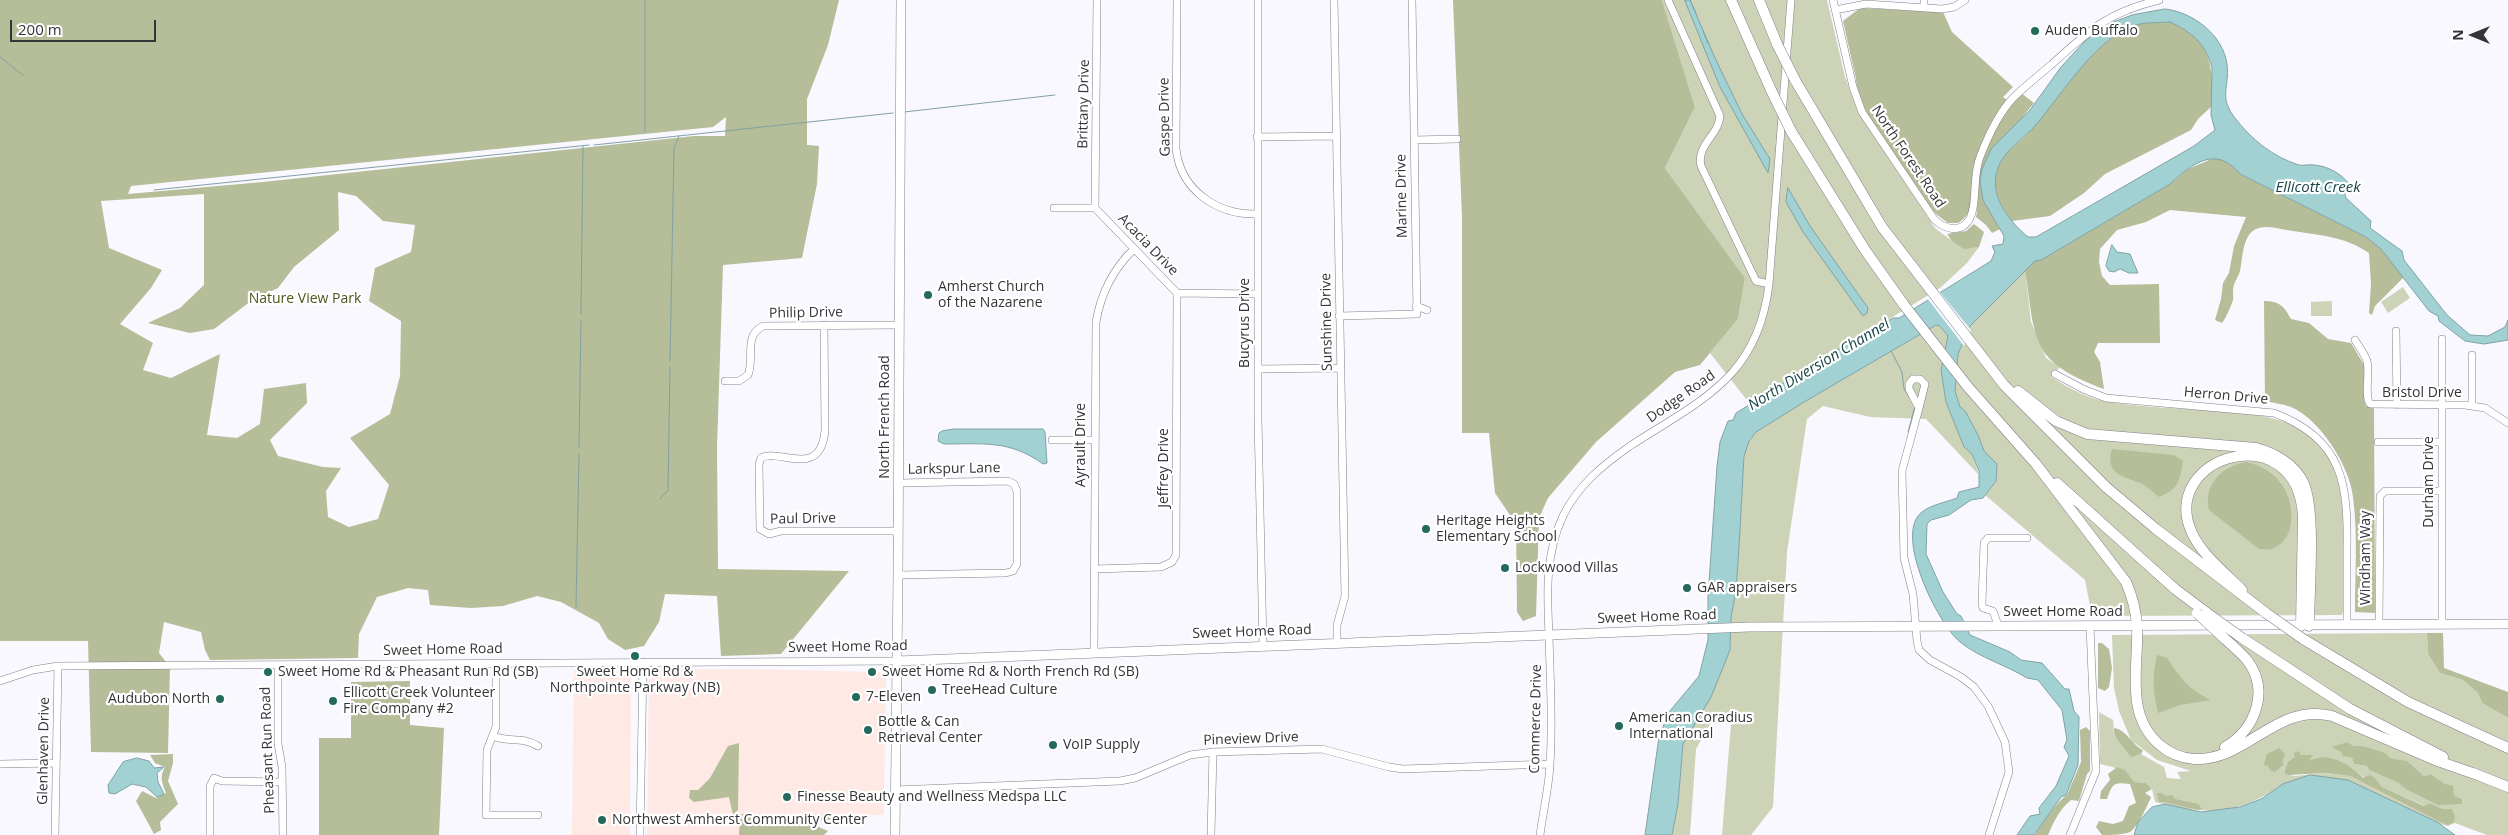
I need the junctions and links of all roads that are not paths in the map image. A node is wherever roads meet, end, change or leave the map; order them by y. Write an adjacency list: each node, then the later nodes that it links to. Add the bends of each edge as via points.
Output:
1 (900, 0): 32 (main road, North French Road)
2 (1097, 0): 22 (street, Brittany Drive)
3 (1177, 0): 23 (street, Gaspe Drive, via 1178,161 1189,183 1210,203 1234,212)
4 (1258, 0): 18 (street, Bucyrus Drive)
5 (1334, 0): 17 (street, Sunshine Drive)
6 (1412, 0): 20 (street, Marine Drive)
7 (1668, 0): 25 (street, via 1720,116 1700,154 1702,166 1756,281)
8 (1731, 0): 51 (highway, bridge, via 1792,131 1865,250 1980,400)
9 (1759, 0): 38 (highway, bridge, via 1796,80 1882,227)
10 (1791, 0): 25 (street, Dodge Road)
11 (1832, 0): 16 (street, North Forest Road)
12 (1924, 0): 15 (street)
13 (1965, 0): 15 (street, via 1952,7)
14 (2159, 0): 16 (street, North Forest Road, via 2126,9 2098,24 2012,99 1999,116 1979,157 1971,216 1963,226 1953,229 1943,227 1934,219 1862,112 1852,87)
15 (1924, 8): 16 (street, via 1862,4)
16 (1835, 10)
17 (1336, 136): 18 (street); 30 (street, Sunshine Drive)
18 (1257, 137): 23 (street, Bucyrus Drive)
19 (1457, 139): 20 (street)
20 (1414, 140): 28 (street, Marine Drive)
21 (1054, 208): 22 (street)
22 (1095, 208): 24 (street, Acacia Drive)
23 (1257, 214): 27 (street, Bucyrus Drive)
24 (1134, 249): 26 (street, Acacia Drive); 48 (street, Ayrault Drive, via 1113,275 1098,309 1094,334)
25 (1768, 284): 69 (street, Dodge Road, via 1757,334 1732,375 1710,395 1606,463 1570,503 1557,530 1549,564)
26 (1178, 293): 27 (street, Acacia Drive); 56 (street, Jeffrey Drive, via 1176,555 1172,562 1161,567)
27 (1257, 294): 39 (street, Bucyrus Drive)
28 (1416, 306): 29 (street); 30 (street, via 1417,314)
29 (1427, 310)
30 (1339, 316): 37 (street, Sunshine Drive)
31 (824, 324): 32 (street, Philip Drive); 41 (street, Philip Drive, via 766,325 758,328 751,340 748,374 739,381); 54 (street, Paul Drive, via 823,442 816,453 807,458 767,455 761,458 760,529 769,534 781,531)
32 (898, 325): 52 (main road, North French Road)
33 (2396, 331): 42 (street)
34 (2442, 339): 43 (street, Durham Drive)
35 (2355, 340): 42 (street, Bristol Drive, via 2366,360 2369,403)
36 (2472, 355): 44 (street)
37 (1340, 368): 39 (street); 70 (street, Sunshine Drive, via 1345,596 1337,625)
38 (1991, 368): 59 (highway, via 2054,437 2106,487); 68 (highway, via 2043,412 2072,429 2104,436 2256,448 2289,464 2303,482 2309,507)
39 (1258, 369): 71 (street, Bucyrus Drive)
40 (2055, 374): 64 (street, Herron Drive, via 2083,390 2106,398 2274,413 2298,423 2312,434 2330,454 2345,487)
41 (725, 381)
42 (2397, 405): 43 (street, Bristol Drive)
43 (2442, 405): 44 (street, Bristol Drive); 50 (street, Durham Drive)
44 (2472, 406): 46 (street, Bristol Drive, via 2485,408)
45 (1919, 408): 62 (street, via 1902,471 1904,558 1913,594)
46 (2508, 423)
47 (1052, 440): 48 (street)
48 (1094, 440): 56 (street, Ayrault Drive)
49 (2378, 442): 50 (street)
50 (2442, 442): 53 (street, Durham Drive)
51 (2036, 464): 58 (highway); 67 (highway, via 2122,575)
52 (898, 483): 54 (main road, North French Road); 57 (street, Larkspur Lane, via 1008,481 1014,484 1017,492 1017,564 1013,571 1006,573)
53 (2442, 491): 60 (street, Durham Drive); 65 (street, Windham Way, via 2385,491 2380,496)
54 (898, 531): 57 (main road, North French Road)
55 (2027, 538): 63 (street, via 1988,538 1984,543 1982,604 1983,608 1994,612)
56 (1094, 568): 72 (street, Ayrault Drive)
57 (898, 576): 73 (main road, North French Road)
58 (2202, 613): 67 (highway, bridge, via 2247,660 2258,690 2255,715 2240,737 2210,752 2177,748 2154,729 2147,717 2143,702); 86 (highway, bridge, via 2350,709)
59 (2266, 613): 68 (highway, via 2202,549 2188,521 2189,497 2197,480 2212,464 2231,456 2267,458 2286,472 2298,490 2303,516); 81 (highway, bridge, via 2303,640 2408,702)
60 (2442, 624): 61 (main road, Sweet Home Road); 65 (main road, Sweet Home Road)
61 (2508, 624)
62 (1915, 625): 63 (main road, Sweet Home Road); 69 (main road, Sweet Home Road); 98 (street, via 1919,650 1974,687 1988,706 2005,742 2009,772)
63 (1998, 625): 66 (main road, Sweet Home Road)
64 (2347, 625): 65 (main road, Sweet Home Road); 68 (main road, Sweet Home Road)
65 (2379, 625)
66 (2090, 626): 67 (main road, Sweet Home Road); 99 (street, via 2096,772)
67 (2140, 626): 68 (main road, Sweet Home Road); 86 (highway, via 2136,697 2140,716 2155,741 2175,754 2190,759 2211,758 2235,749 2291,717 2316,713 2332,716)
68 (2305, 626)
69 (1549, 634): 70 (main road, Sweet Home Road); 85 (street, Commerce Drive)
70 (1337, 643): 71 (main road, Sweet Home Road)
71 (1263, 646): 72 (main road, Sweet Home Road)
72 (1094, 652): 73 (main road, Sweet Home Road)
73 (897, 661): 74 (street, Sweet Home Road); 89 (main road, North French Road)
74 (643, 662): 75 (street, Sweet Home Road); 94 (street)
75 (496, 663): 76 (street, Sweet Home Road); 79 (street)
76 (278, 665): 77 (street, Sweet Home Road); 87 (street, Pheasant Run Road, via 278,744)
77 (58, 666): 78 (street, Sweet Home Road, via 32,670); 84 (street, Glenhaven Drive)
78 (0, 681)
79 (494, 736): 80 (street, via 528,740); 90 (street, via 487,750 486,815)
80 (538, 746)
81 (2508, 748)
82 (1213, 752): 85 (street, Pineview Drive, via 1322,749 1403,769); 89 (street, Pineview Drive, via 1190,755 1136,778 1120,781); 96 (street)
83 (0, 764): 84 (street)
84 (56, 764): 91 (street, Glenhaven Drive)
85 (1550, 764): 97 (street, Commerce Drive)
86 (2478, 775): 88 (highway)
87 (282, 782): 92 (street, via 222,781 214,778 210,786); 93 (street, Pheasant Run Road)
88 (2508, 787)
89 (895, 790): 95 (main road, North French Road)
90 (538, 815)
91 (55, 835)
92 (210, 835)
93 (283, 835)
94 (640, 835)
95 (894, 835)
96 (1211, 835)
97 (1540, 835)
98 (1989, 835)
99 (2070, 835)

